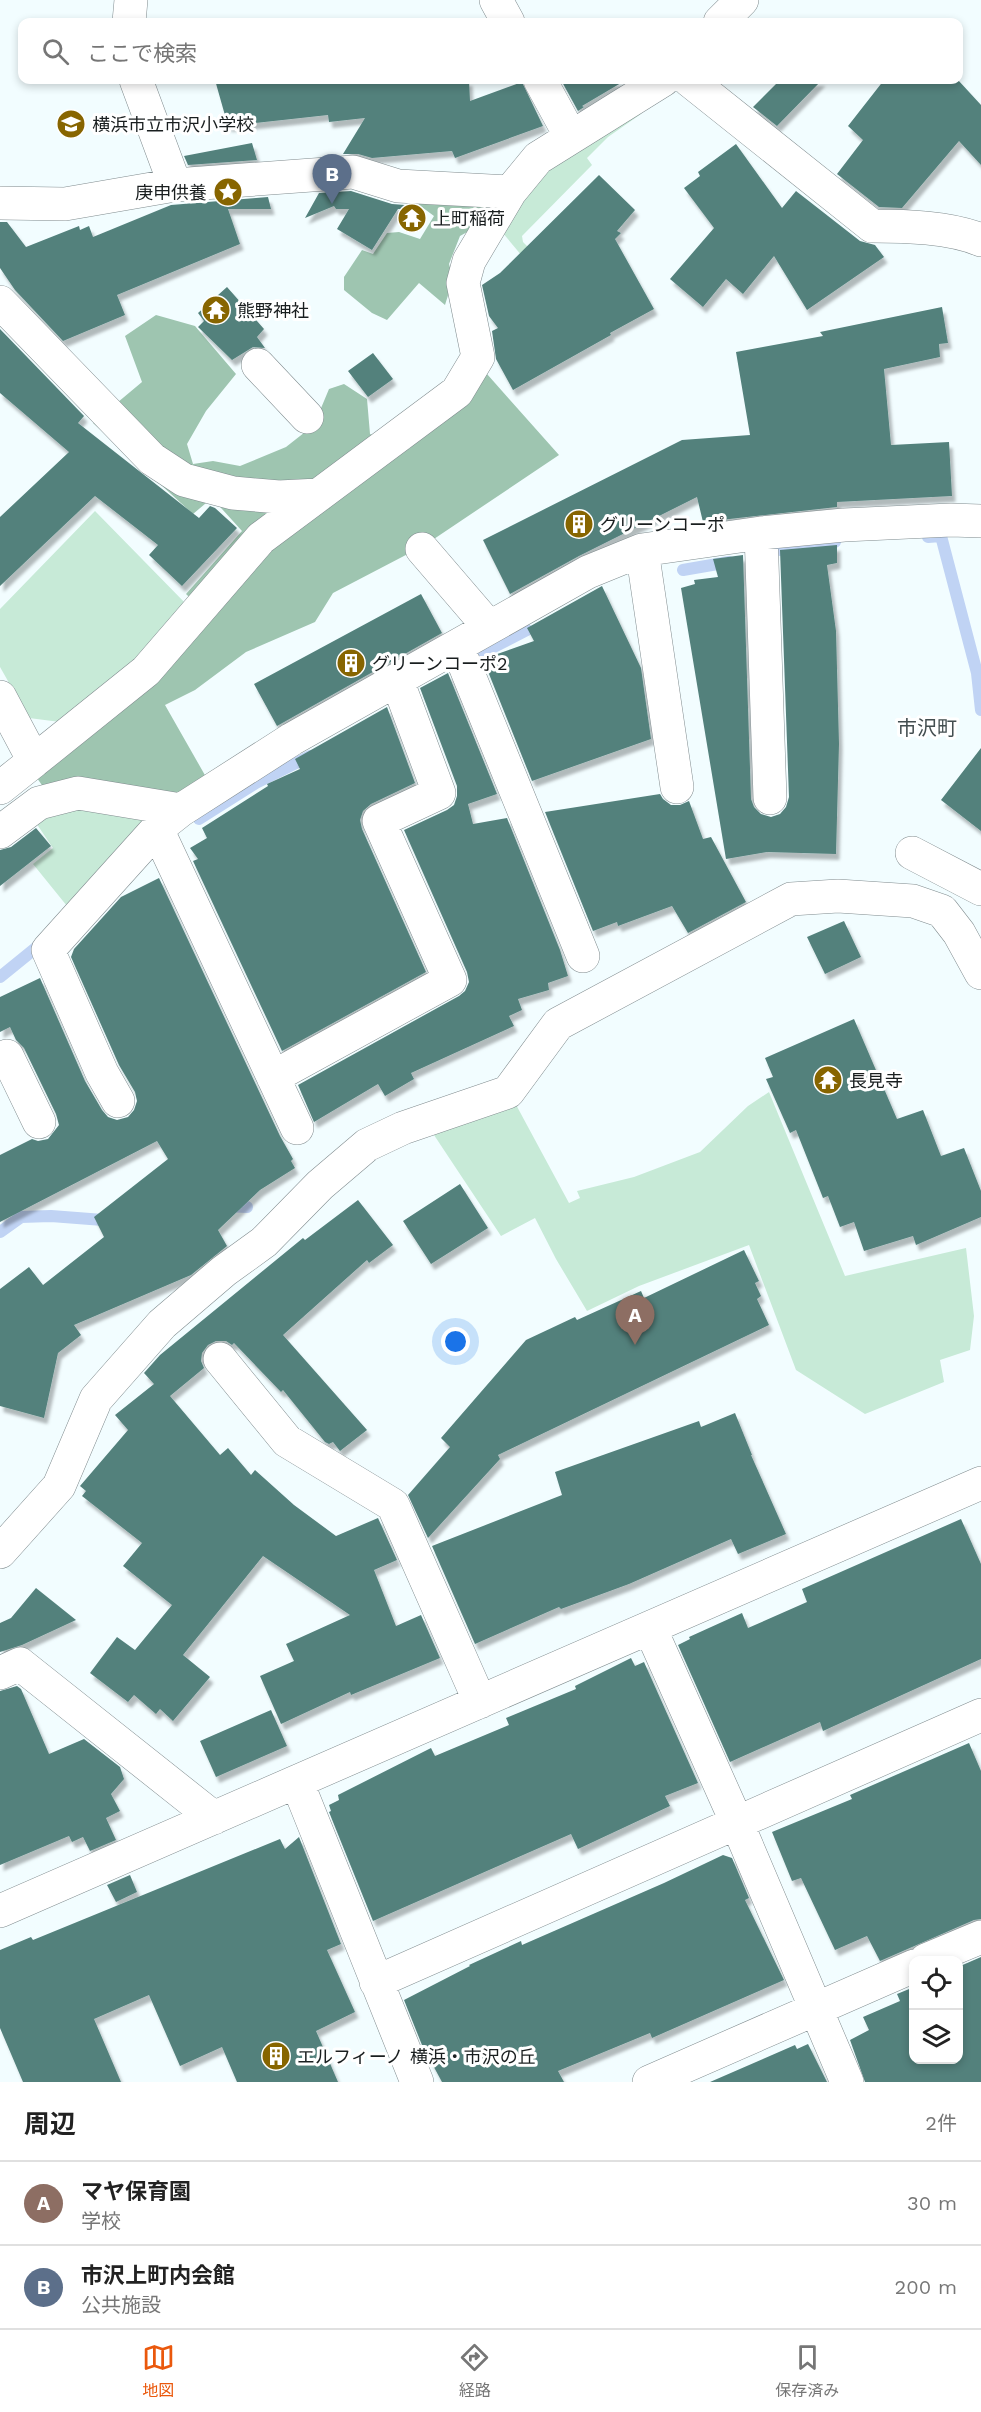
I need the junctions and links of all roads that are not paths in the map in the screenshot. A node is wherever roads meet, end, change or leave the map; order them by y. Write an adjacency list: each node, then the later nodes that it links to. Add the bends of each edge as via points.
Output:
1 (131, 0): 4 (street)
2 (495, 0): 5 (street)
3 (742, 0): 6 (street)
4 (129, 18)
5 (506, 18)
6 (724, 18)
7 (137, 84): 12 (street)
8 (542, 84): 11 (street)
9 (658, 84): 11 (street)
10 (694, 84): 15 (street, via 872,226 937,230)
11 (572, 137): 13 (street, via 538,158)
12 (175, 185): 13 (street, via 353,172 398,186); 14 (street, via 65,204)
13 (510, 192): 19 (street, via 469,261 463,283 478,357 457,392)
14 (0, 203)
15 (981, 240)
16 (0, 302): 19 (street, via 152,459 184,480 233,494)
17 (258, 365): 18 (street)
18 (307, 417)
19 (320, 495): 28 (street, via 261,538 146,671)
20 (981, 521): 21 (street, via 844,525)
21 (761, 533): 23 (street); 31 (street)
22 (422, 549): 24 (street)
23 (642, 550): 24 (street, via 588,572); 29 (street)
24 (489, 627): 25 (street)
25 (457, 646): 26 (street); 36 (street)
26 (397, 680): 32 (street, via 292,739); 39 (street, via 439,793 379,821 450,980)
27 (0, 697): 28 (street)
28 (34, 761): 30 (street)
29 (677, 787)
30 (0, 788)
31 (770, 798)
32 (169, 819): 33 (street, via 78,793 39,803); 39 (street); 41 (street, via 48,950)
33 (0, 832)
34 (912, 853): 35 (street)
35 (981, 889)
36 (583, 956)
37 (981, 973): 46 (street, via 942,911 913,901 803,898 791,899 599,995 558,1024 508,1092 403,1128 368,1146 320,1185 264,1242 162,1324 96,1399 59,1486)
38 (7, 1056): 40 (street)
39 (273, 1077): 43 (street)
40 (11, 1094): 42 (street)
41 (118, 1101)
42 (39, 1122)
43 (297, 1128)
44 (220, 1359): 49 (street, via 287,1441 393,1505)
45 (978, 1491): 47 (street)
46 (0, 1552)
47 (650, 1628): 49 (street); 53 (street)
48 (0, 1672): 52 (street, via 20,1664)
49 (480, 1702): 51 (street)
50 (981, 1715): 53 (street)
51 (297, 1782): 52 (street); 58 (street)
52 (214, 1818): 54 (street)
53 (737, 1823): 58 (street); 59 (street)
54 (0, 1911)
55 (981, 1937): 56 (street)
56 (936, 1956)
57 (909, 1968): 59 (street)
58 (376, 1982): 60 (street)
59 (815, 2010): 61 (street); 62 (street)
60 (417, 2082)
61 (649, 2082)
62 (848, 2082)

